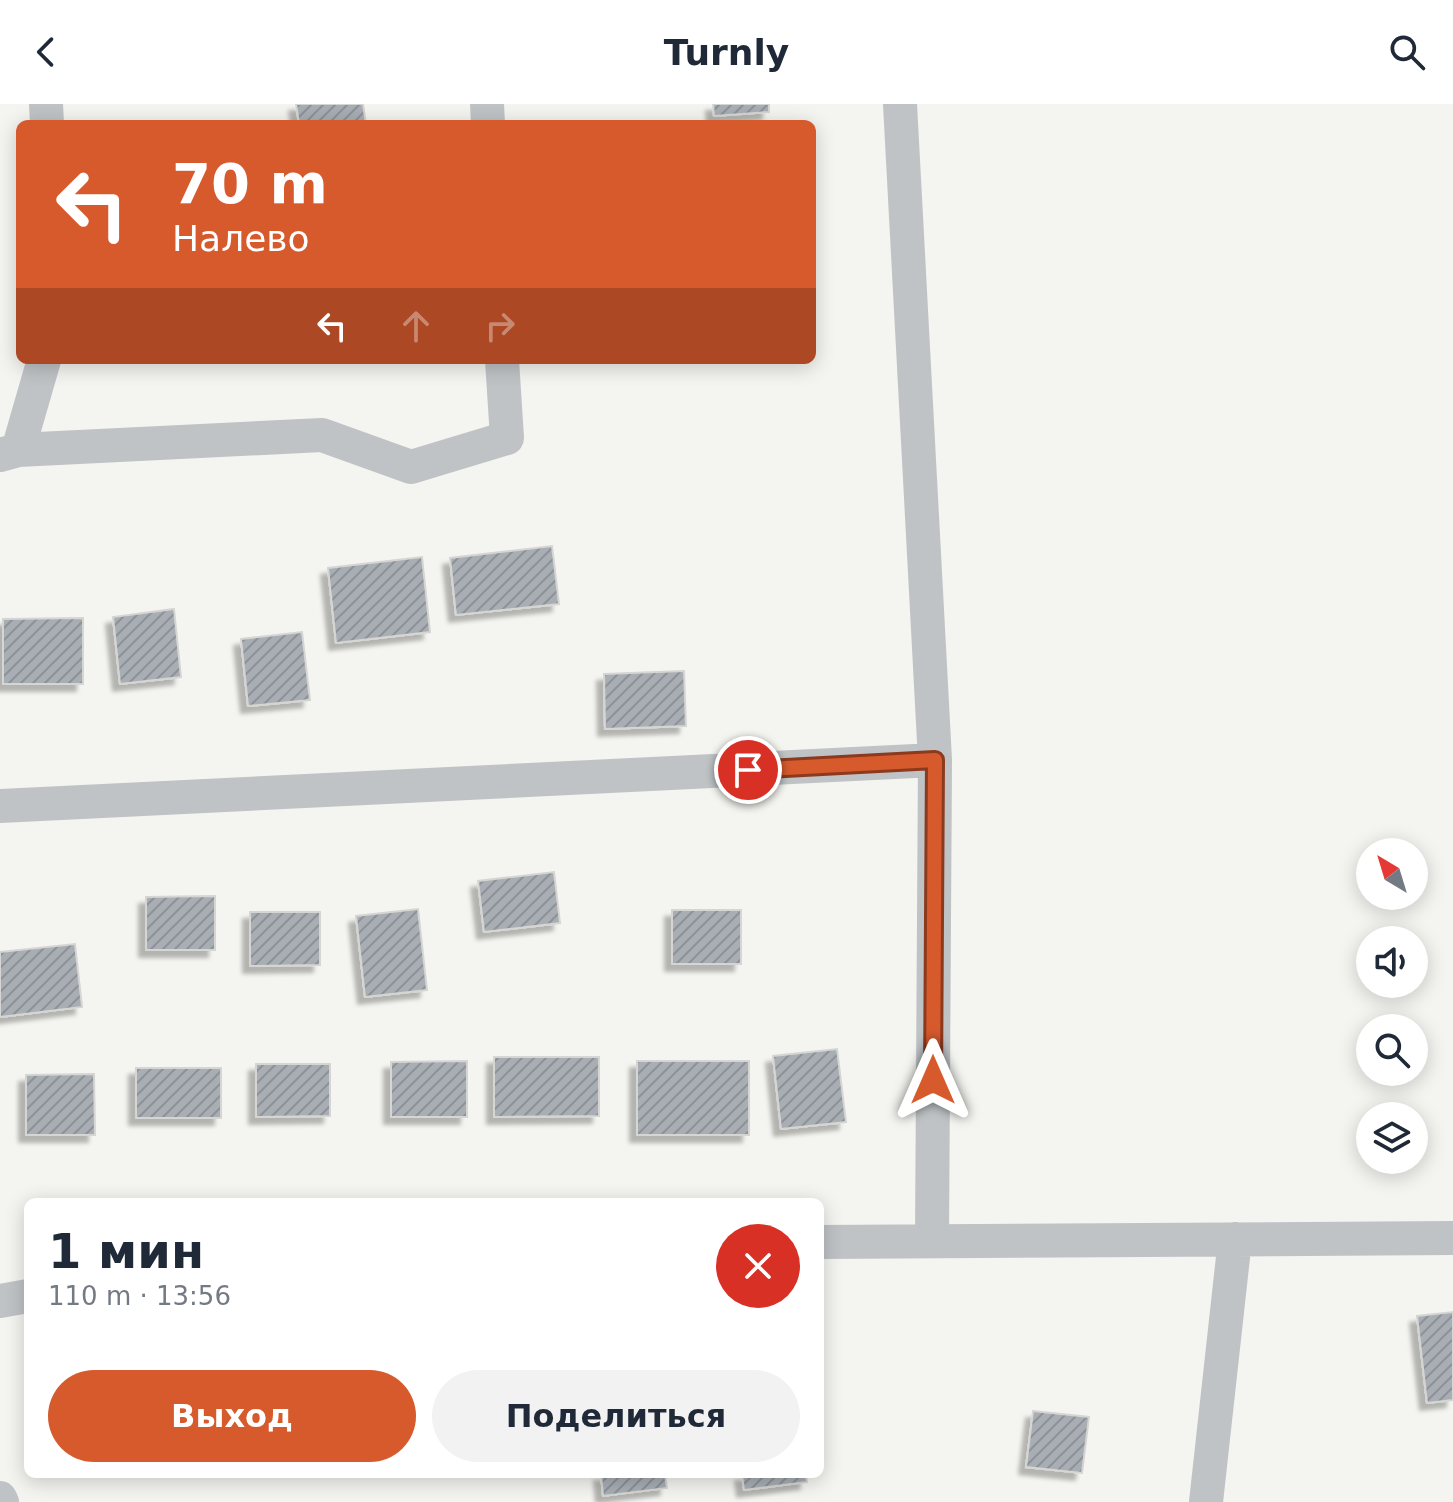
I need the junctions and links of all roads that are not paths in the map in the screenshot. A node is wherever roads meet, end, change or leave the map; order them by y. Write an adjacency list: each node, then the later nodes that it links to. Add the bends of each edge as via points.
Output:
1 (900, 104): 5 (street)
2 (42, 364): 4 (street)
3 (502, 364): 4 (street, via 507,438 411,467 322,435)
4 (9, 453)
5 (935, 760): 6 (street); 9 (street)
6 (0, 806)
7 (1453, 1238): 8 (street)
8 (1235, 1239): 9 (street); 13 (street)
9 (932, 1240): 10 (street)
10 (824, 1242)
11 (24, 1297): 12 (street)
12 (0, 1301)
13 (1206, 1502)

